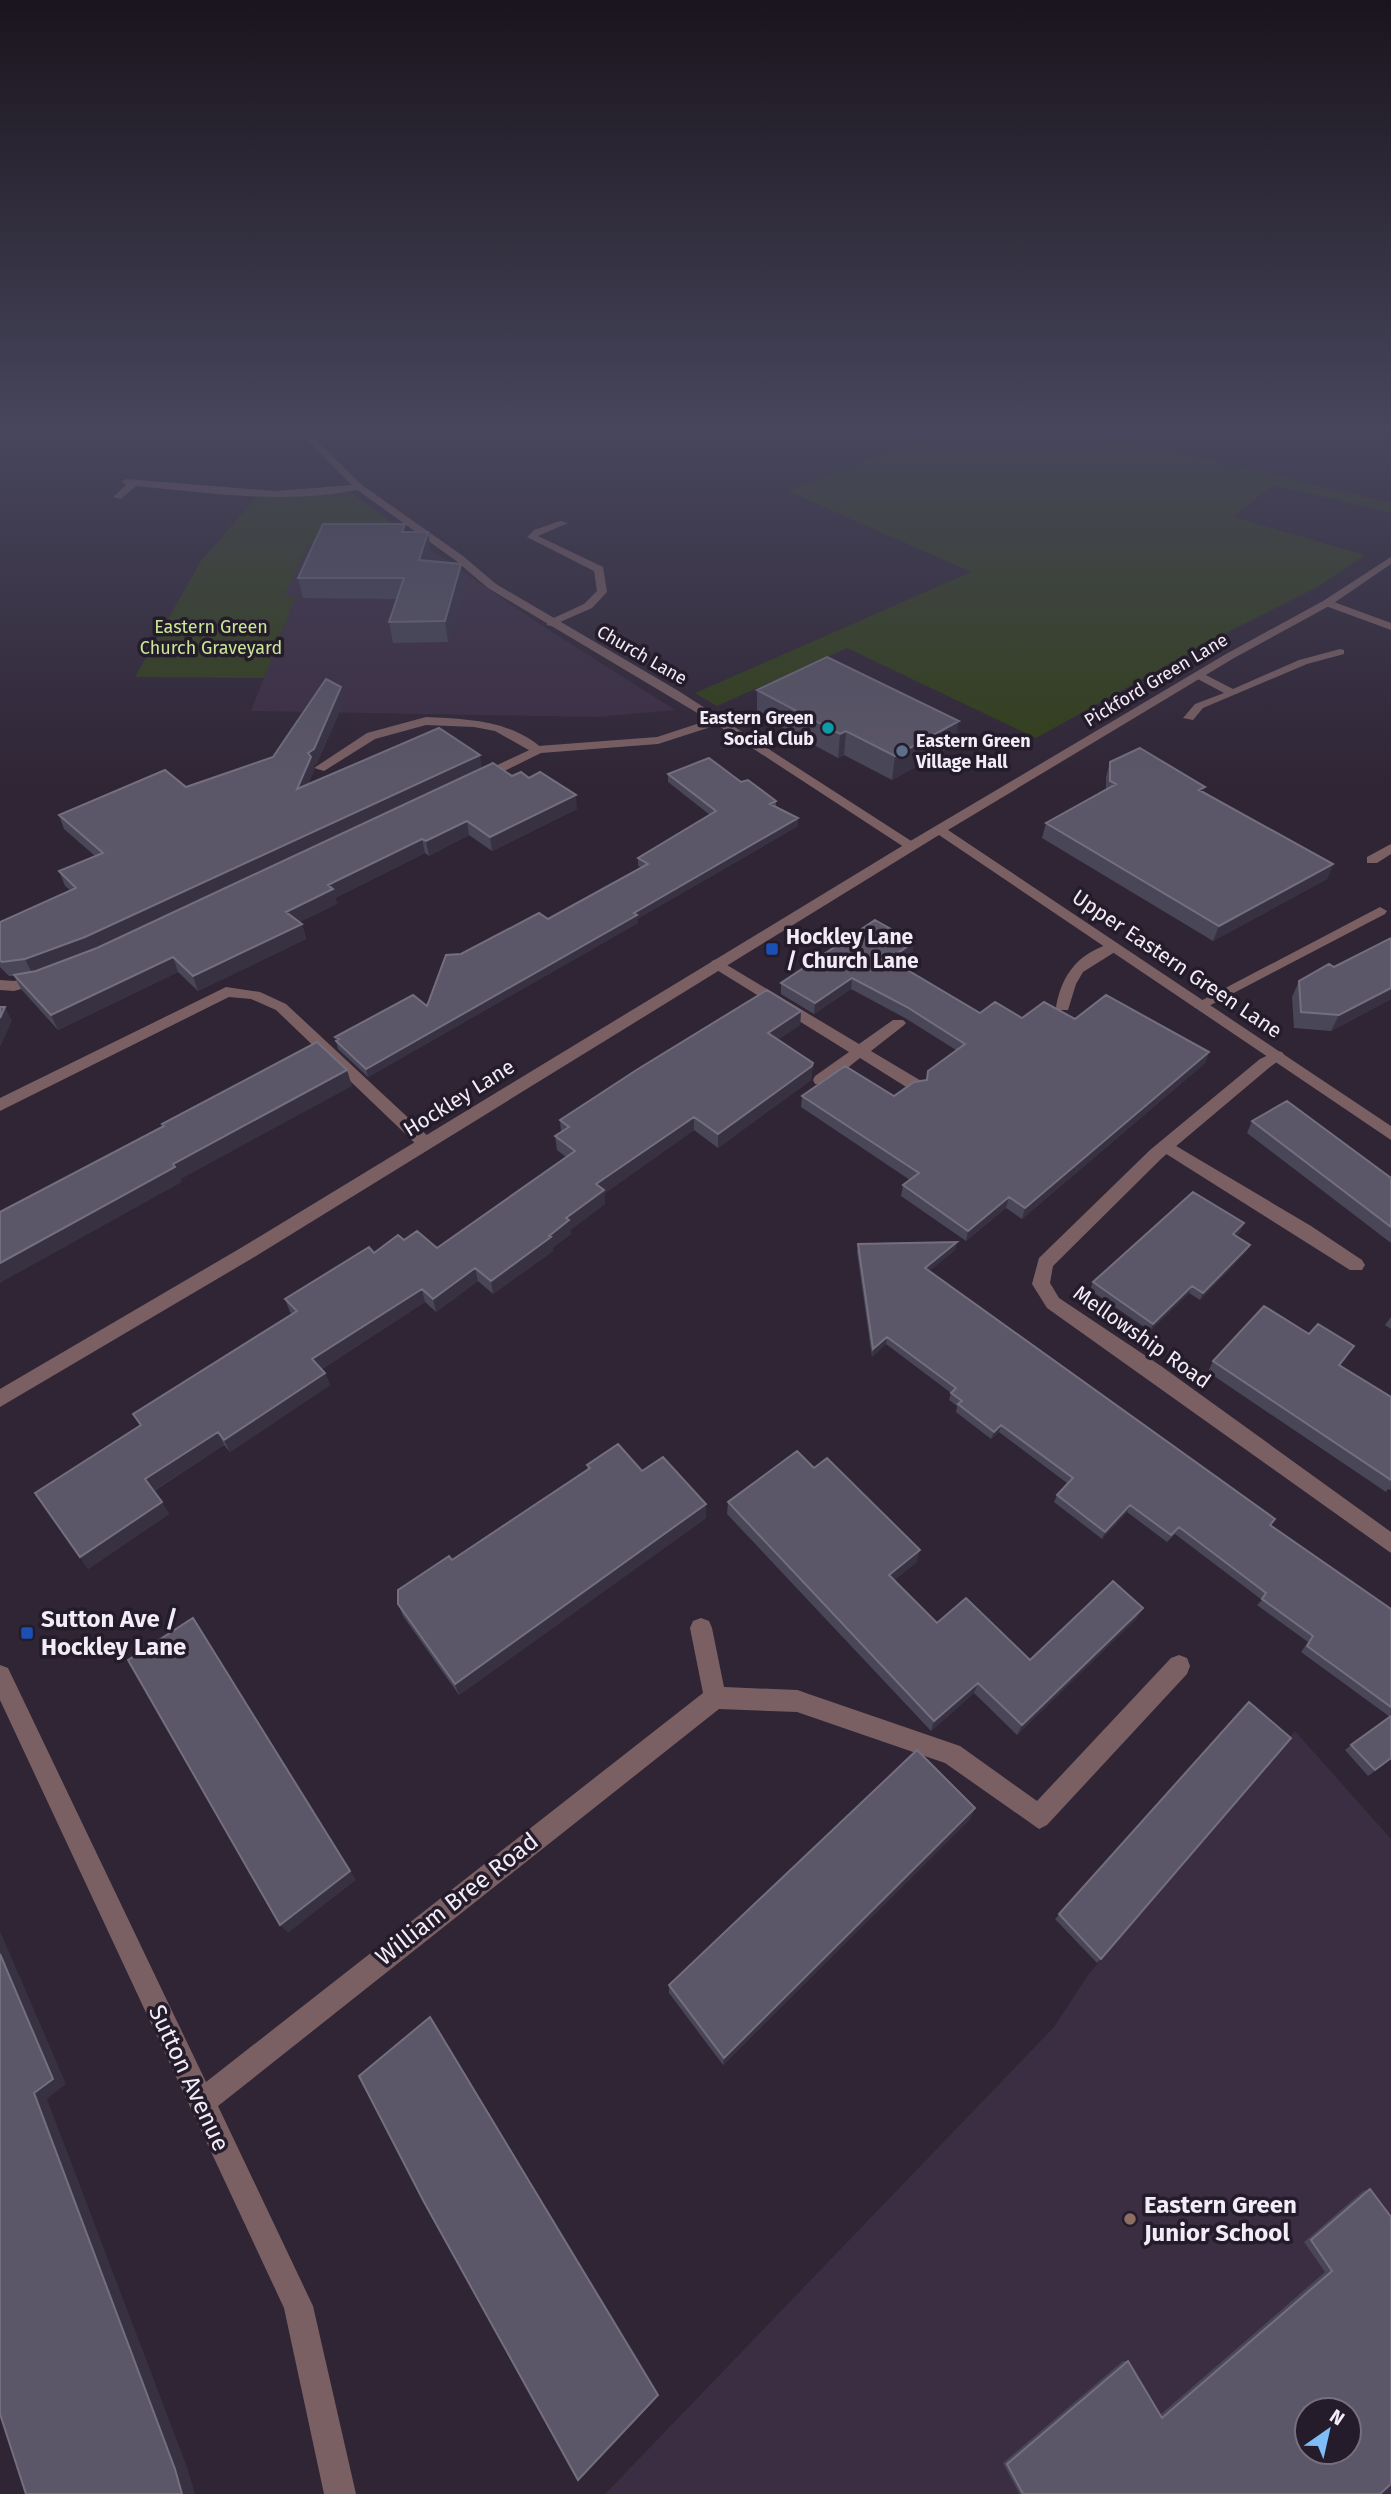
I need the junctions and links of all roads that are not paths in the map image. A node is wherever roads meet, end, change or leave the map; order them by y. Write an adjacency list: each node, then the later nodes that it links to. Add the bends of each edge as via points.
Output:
1 (447, 550): 5 (street, Church Lane, via 492,586)
2 (560, 550): 5 (street, via 599,569 602,592 588,606)
3 (1391, 560): 4 (street, Pickford Green Lane)
4 (1327, 603): 6 (street); 8 (street, Pickford Green Lane)
5 (551, 623): 11 (street, Church Lane)
6 (1389, 625)
7 (1340, 652): 9 (street)
8 (1198, 675): 9 (street); 15 (street, Pickford Green Lane)
9 (1233, 694): 10 (street, via 1199,706)
10 (1189, 718)
11 (719, 721): 12 (street, via 658,740); 16 (street, Church Lane)
12 (538, 750): 13 (street, via 499,728 426,721 371,736); 14 (street)
13 (320, 768)
14 (463, 786)
15 (940, 830): 16 (street, Hockley Lane); 20 (street, Upper Eastern Green Lane)
16 (912, 846): 21 (street, Hockley Lane)
17 (1391, 848): 18 (street)
18 (1372, 860)
19 (1380, 911): 24 (street)
20 (1113, 947): 24 (street, Upper Eastern Green Lane); 25 (street, via 1080,963 1067,981)
21 (717, 964): 27 (street); 33 (street, Hockley Lane)
22 (60, 972): 23 (street, via 14,986)
23 (0, 985)
24 (1200, 1004): 28 (street, Upper Eastern Green Lane)
25 (1063, 1007)
26 (898, 1023): 27 (street)
27 (860, 1051): 29 (street); 30 (street)
28 (1277, 1056): 32 (street, Upper Eastern Green Lane); 34 (street, Mellowship Road)
29 (821, 1080)
30 (917, 1086)
31 (0, 1105): 33 (street, via 226,992 245,991 281,1007)
32 (1391, 1134)
33 (425, 1143): 36 (street, Hockley Lane)
34 (1166, 1146): 35 (street); 37 (street, Mellowship Road, via 1045,1263 1041,1284 1054,1303)
35 (1356, 1265)
36 (0, 1399)
37 (1391, 1544)
38 (701, 1628): 41 (street)
39 (1180, 1666): 41 (street, via 1039,1816 951,1754 797,1701)
40 (0, 1676): 42 (street, Sutton Avenue)
41 (715, 1698): 42 (street, William Bree Road)
42 (200, 2103): 43 (street, Sutton Avenue, via 298,2305)
43 (340, 2494)

